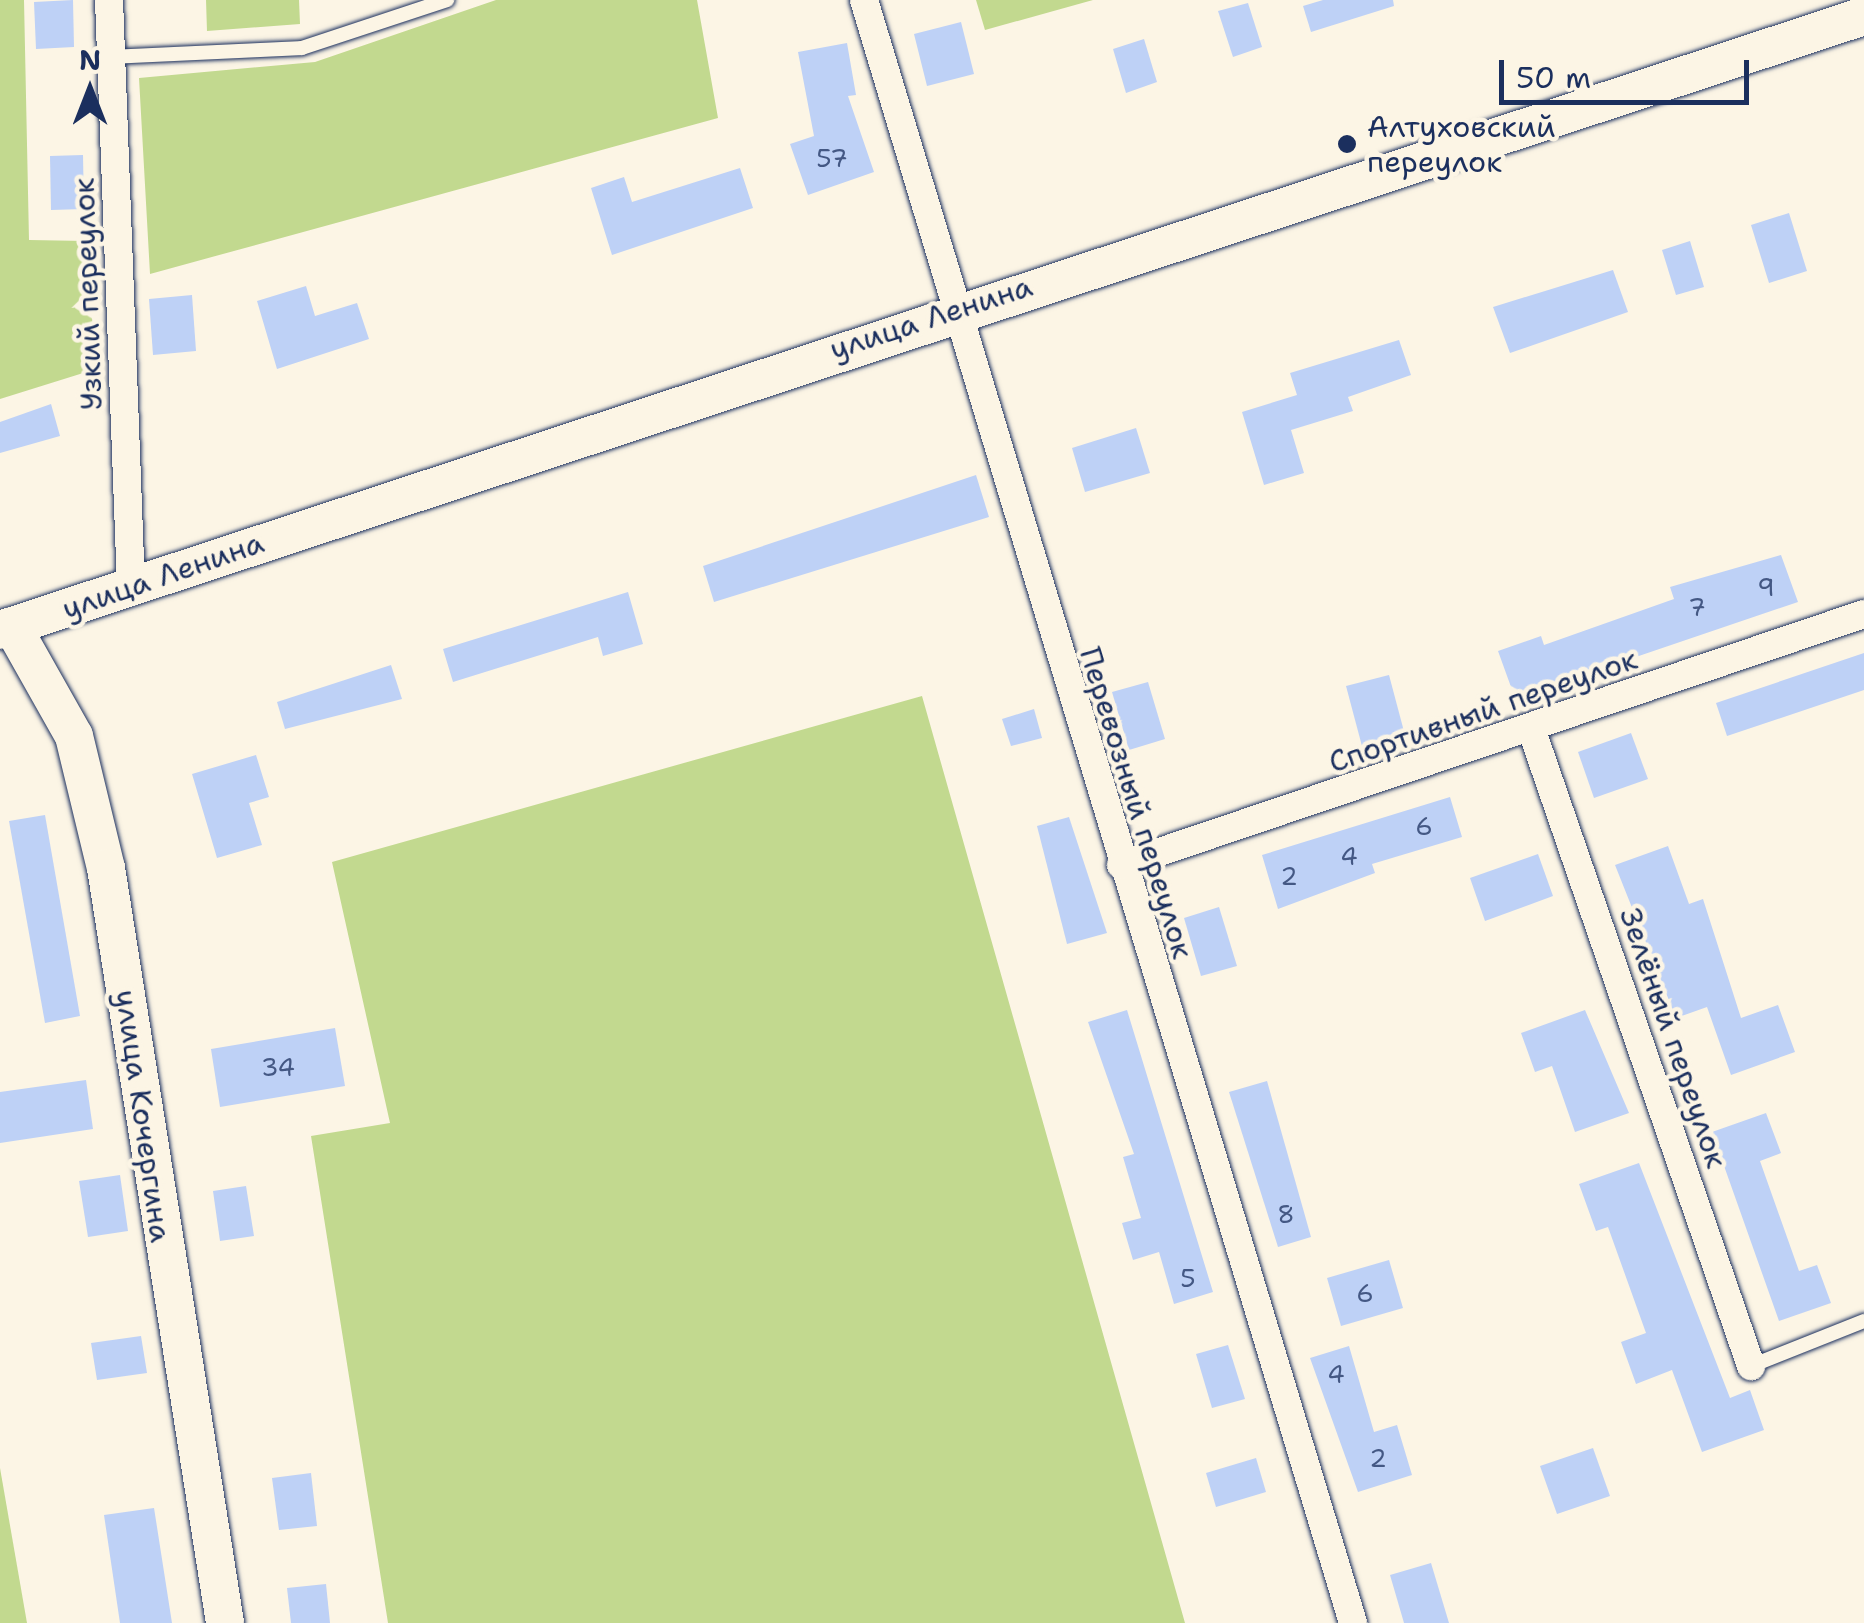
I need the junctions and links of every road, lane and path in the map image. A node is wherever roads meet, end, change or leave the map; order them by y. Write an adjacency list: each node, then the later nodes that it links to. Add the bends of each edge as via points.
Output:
1 (109, 0): 6 (street, Узкий переулок)
2 (447, 0): 4 (lane)
3 (864, 0): 7 (street, Перевозный переулок)
4 (427, 3): 6 (lane, via 302,48)
5 (1862, 21): 7 (main road, улица Ленина)
6 (111, 57): 8 (street, Узкий переулок)
7 (956, 310): 8 (main road, улица Ленина); 12 (street, Перевозный переулок)
8 (131, 586): 10 (main road, улица Ленина)
9 (1864, 614): 11 (street, Спортивный переулок)
10 (6, 628): 15 (main road, улица Кочергина, via 74,736 106,868)
11 (1532, 731): 12 (street, Спортивный переулок); 14 (street, Зелёный переулок)
12 (1121, 865): 16 (street, Перевозный переулок)
13 (1864, 1320): 14 (lane)
14 (1752, 1366)
15 (225, 1623)
16 (1353, 1623)

